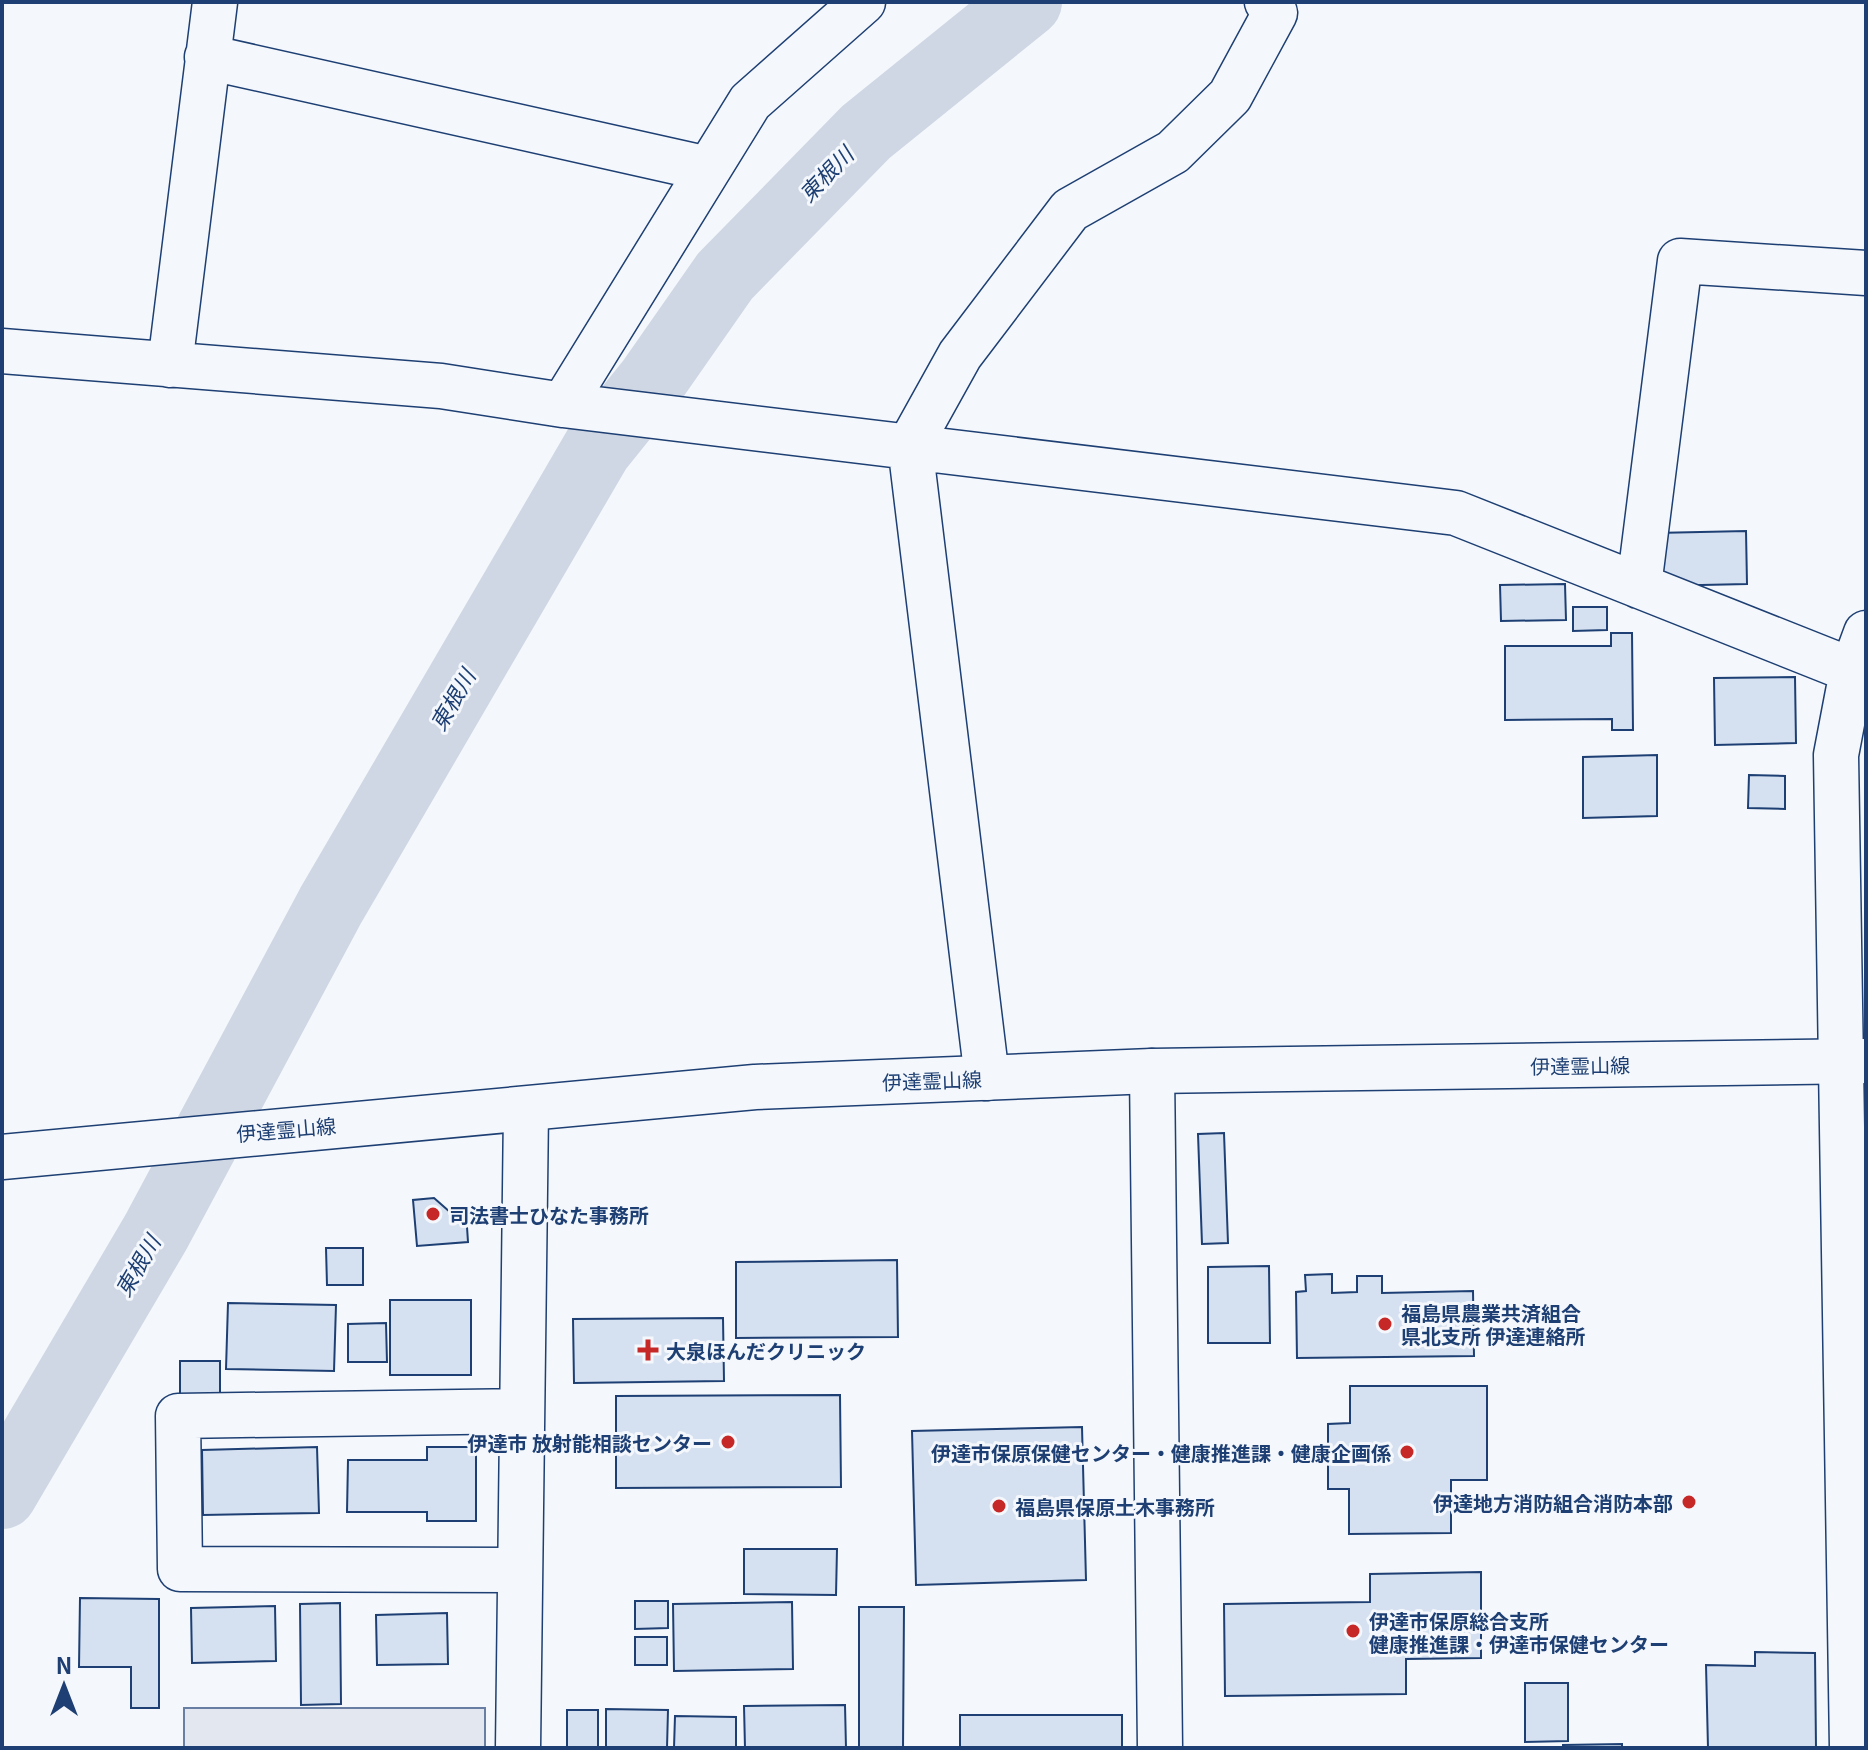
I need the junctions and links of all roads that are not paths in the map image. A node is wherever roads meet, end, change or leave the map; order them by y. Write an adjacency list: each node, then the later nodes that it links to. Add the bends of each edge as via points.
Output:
1 (215, 2): 4 (street)
2 (863, 2): 5 (street, via 750,102)
3 (1267, 2): 10 (street, via 1275,13 1230,96 1173,152 1070,210 960,355)
4 (207, 57): 5 (street); 8 (street)
5 (708, 169): 9 (street)
6 (1866, 273): 11 (street, via 1680,261)
7 (2, 351): 8 (street)
8 (170, 365): 9 (street, via 441,386)
9 (563, 405): 10 (street)
10 (910, 445): 11 (street, via 1456,513); 15 (street)
11 (1639, 586): 12 (street)
12 (1861, 660): 13 (street, via 1836,755)
13 (1854, 1061): 14 (street, 伊達霊山線); 22 (street)
14 (1152, 1071): 15 (street, 伊達霊山線); 21 (street)
15 (987, 1078): 16 (street, 伊達霊山線, via 755,1087)
16 (526, 1110): 17 (street, 伊達霊山線); 18 (street)
17 (2, 1157)
18 (522, 1411): 19 (street); 19 (street, via 178,1416 180,1569)
19 (520, 1570): 20 (street)
20 (518, 1748)
21 (1160, 1748)
22 (1852, 1748)

